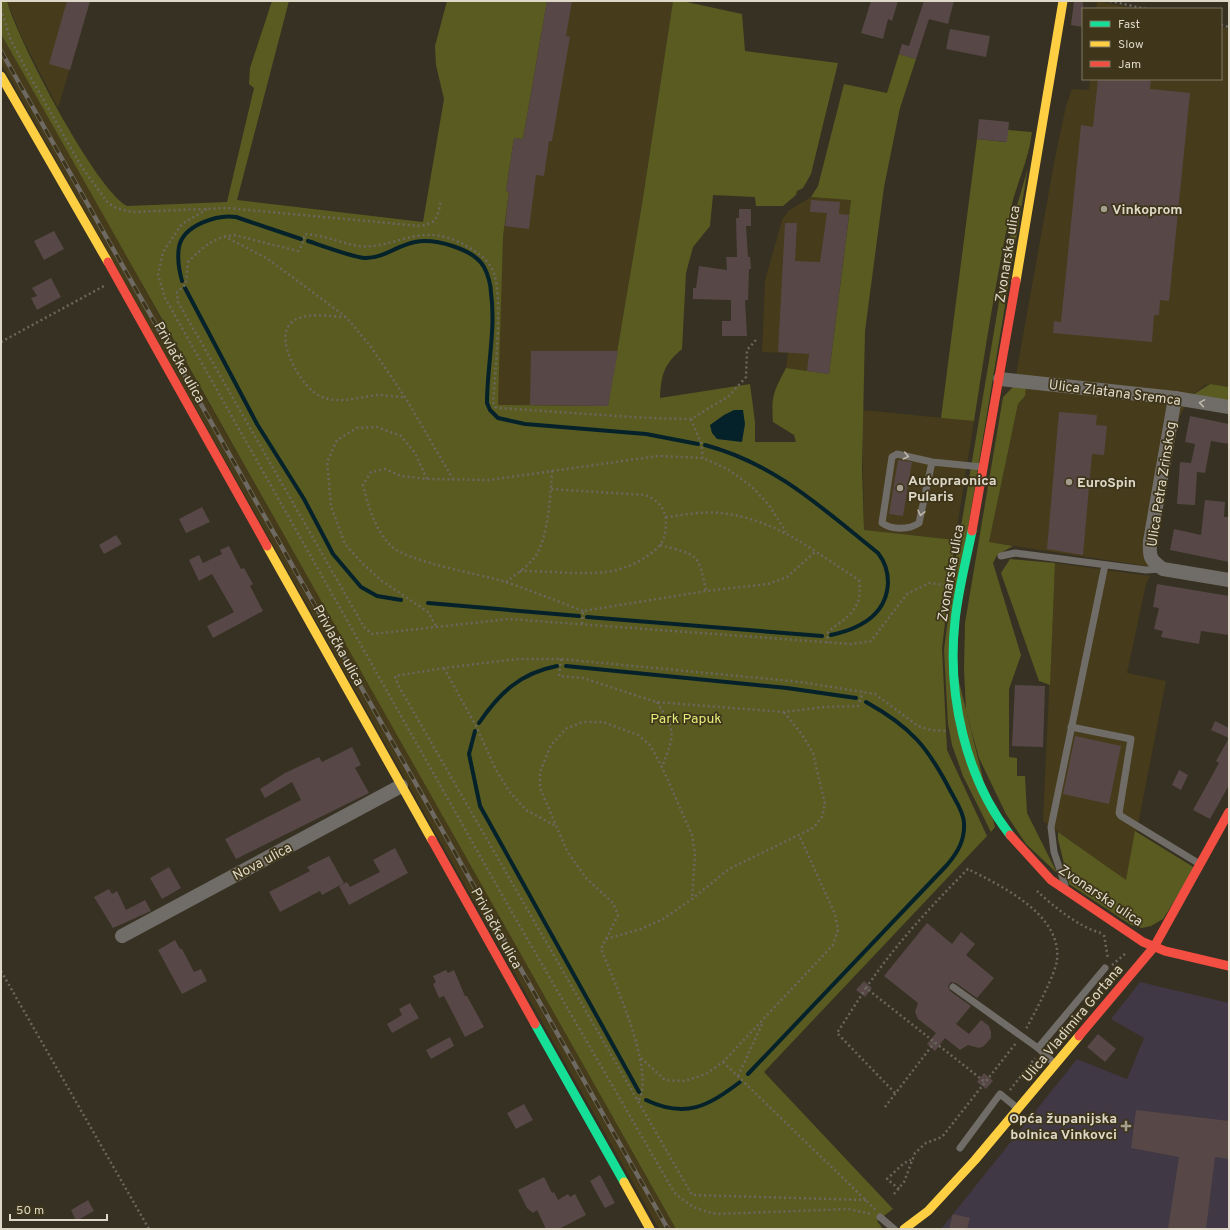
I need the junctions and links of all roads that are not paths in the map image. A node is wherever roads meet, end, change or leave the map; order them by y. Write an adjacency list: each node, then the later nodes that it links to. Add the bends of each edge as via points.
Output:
1 (1063, 1): 3 (main road, Zvonarska ulica)
2 (1, 76): 13 (main road, Privlačka ulica, via 118,279)
3 (1000, 379): 4 (street, Ulica Zlatana Sremca); 7 (main road, Zvonarska ulica)
4 (1175, 398): 5 (street, Ulica Zlatana Sremca, one-way to 4); 10 (street, Ulica Petra Zrinskog, via 1149,555 1155,564)
5 (1229, 407)
6 (932, 462): 6 (lane, one-way to 6, via 919,523 906,528 882,523 892,456 897,454); 7 (lane)
7 (984, 468): 16 (main road, Zvonarska ulica, via 954,628 952,656 961,731 985,797 1003,826 1051,880)
8 (1001, 556): 9 (lane, via 1015,553)
9 (1105, 565): 10 (lane, via 1146,570); 12 (lane)
10 (1164, 569): 11 (street)
11 (1229, 580)
12 (1071, 727): 15 (lane, via 1131,739 1119,813); 16 (lane, via 1051,827 1054,852)
13 (401, 786): 17 (street, Nova ulica); 27 (main road, Privlačka ulica)
14 (1229, 812): 15 (main road, Ulica Vladimira Gortana)
15 (1200, 864): 18 (main road, Ulica Vladimira Gortana)
16 (1068, 892): 18 (main road, Zvonarska ulica)
17 (122, 936)
18 (1154, 947): 19 (main road, Zvonarska ulica); 23 (main road, Ulica Vladimira Gortana)
19 (1229, 966)
20 (1108, 967): 22 (lane)
21 (953, 987): 22 (lane)
22 (1038, 1048): 23 (lane)
23 (1056, 1064): 24 (main road, Ulica Vladimira Gortana)
24 (1018, 1109): 25 (lane, via 1000,1094); 29 (main road, Ulica Vladimira Gortana, via 928,1211)
25 (960, 1148)
26 (880, 1217): 28 (lane)
27 (650, 1229)
28 (894, 1229)
29 (904, 1229)

